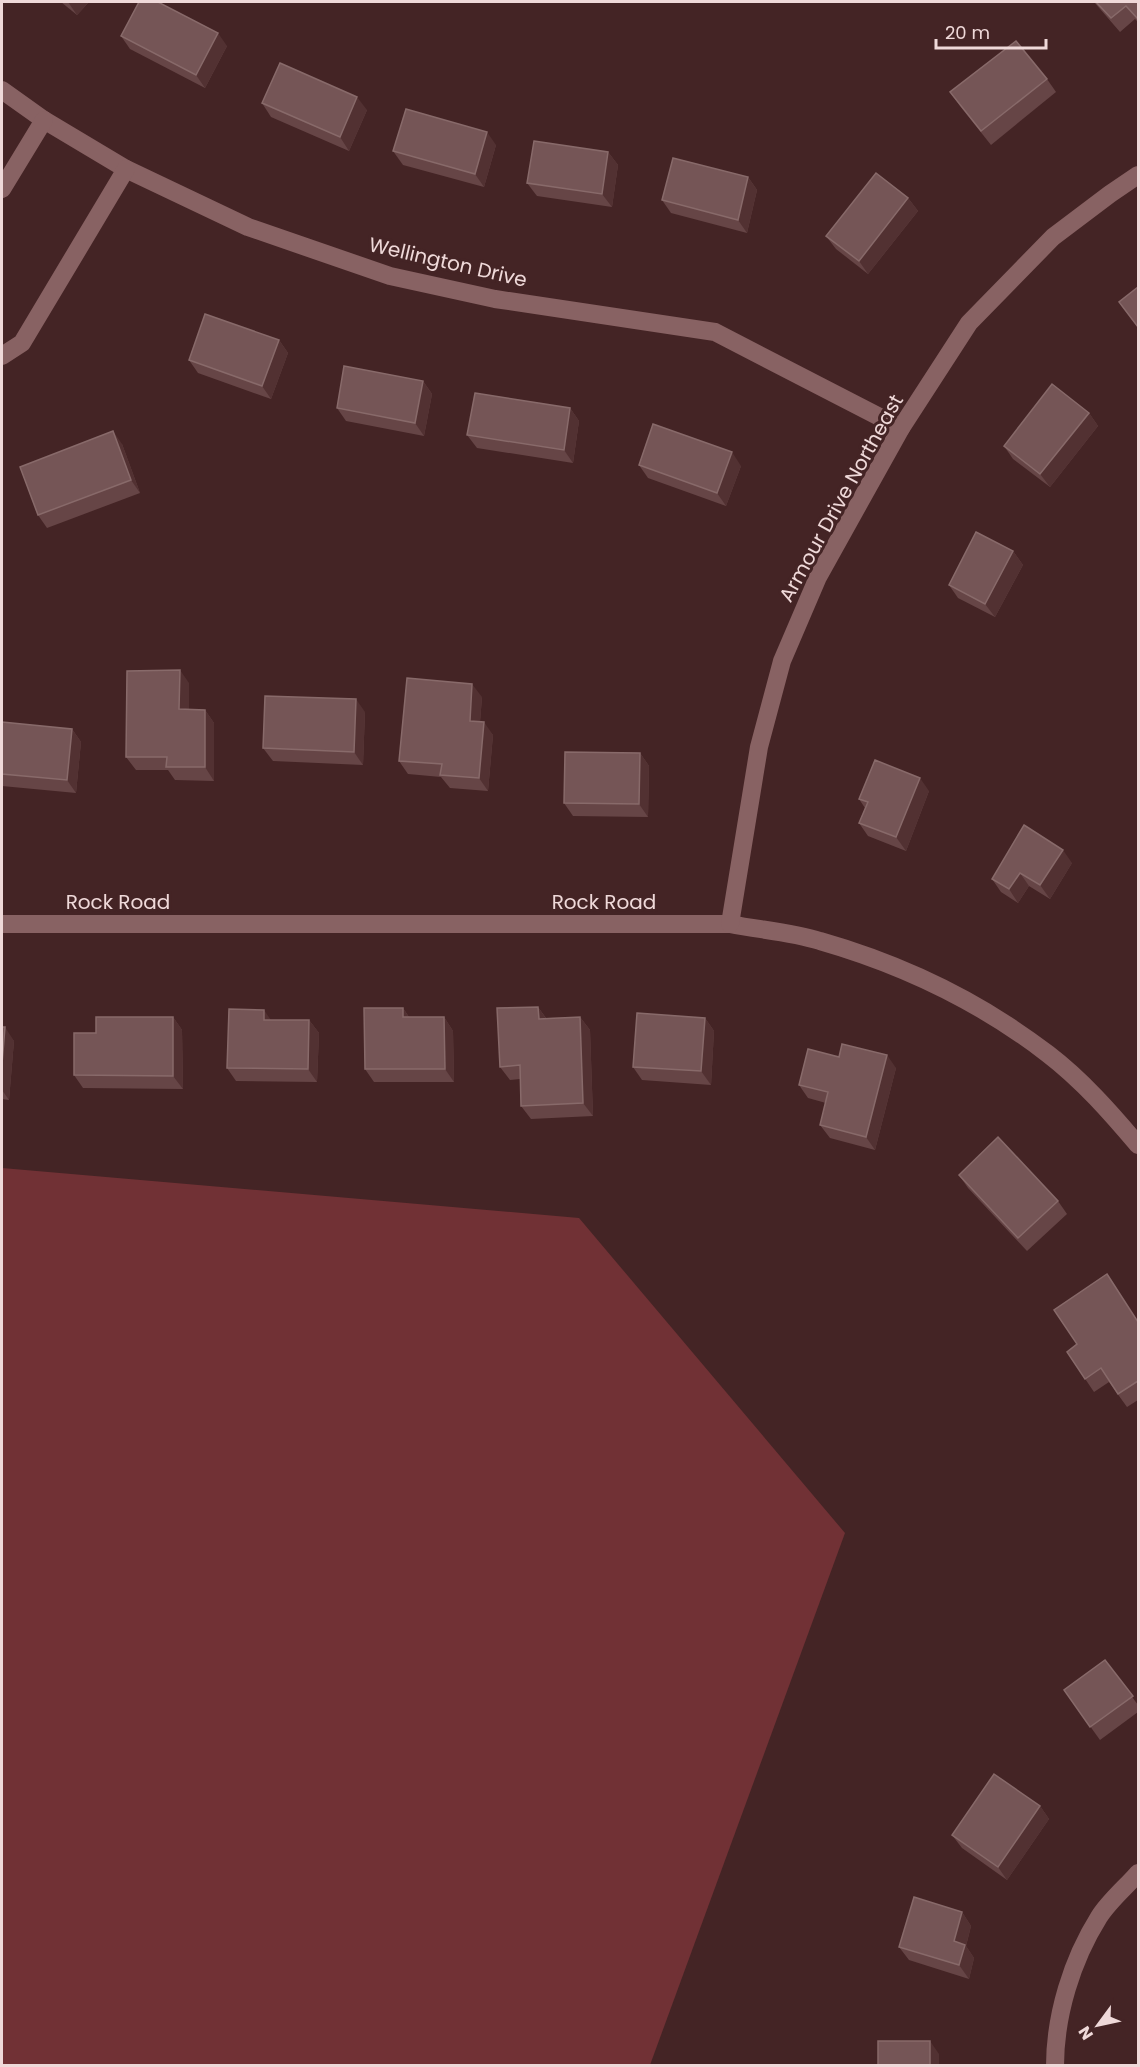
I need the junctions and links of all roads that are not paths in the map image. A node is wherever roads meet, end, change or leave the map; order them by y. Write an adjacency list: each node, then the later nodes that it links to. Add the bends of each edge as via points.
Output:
1 (2, 90): 2 (street, Wellington Drive)
2 (44, 120): 3 (street, Wellington Drive); 5 (street)
3 (126, 169): 6 (street, via 22,343); 7 (street, Wellington Drive, via 248,227 390,276 495,299 715,332)
4 (1138, 175): 7 (street, Armour Drive Northeast, via 1053,237 969,323)
5 (2, 189)
6 (2, 356)
7 (901, 428): 9 (street, Armour Drive Northeast, via 818,577 782,661 759,747)
8 (2, 924): 9 (street, Rock Road)
9 (730, 924): 10 (street, Rock Road, via 818,940 897,966 972,1002 1049,1055 1103,1104)
10 (1138, 1145)
11 (1138, 1873): 12 (street, via 1100,1916 1077,1959 1060,2015)
12 (1055, 2066)

